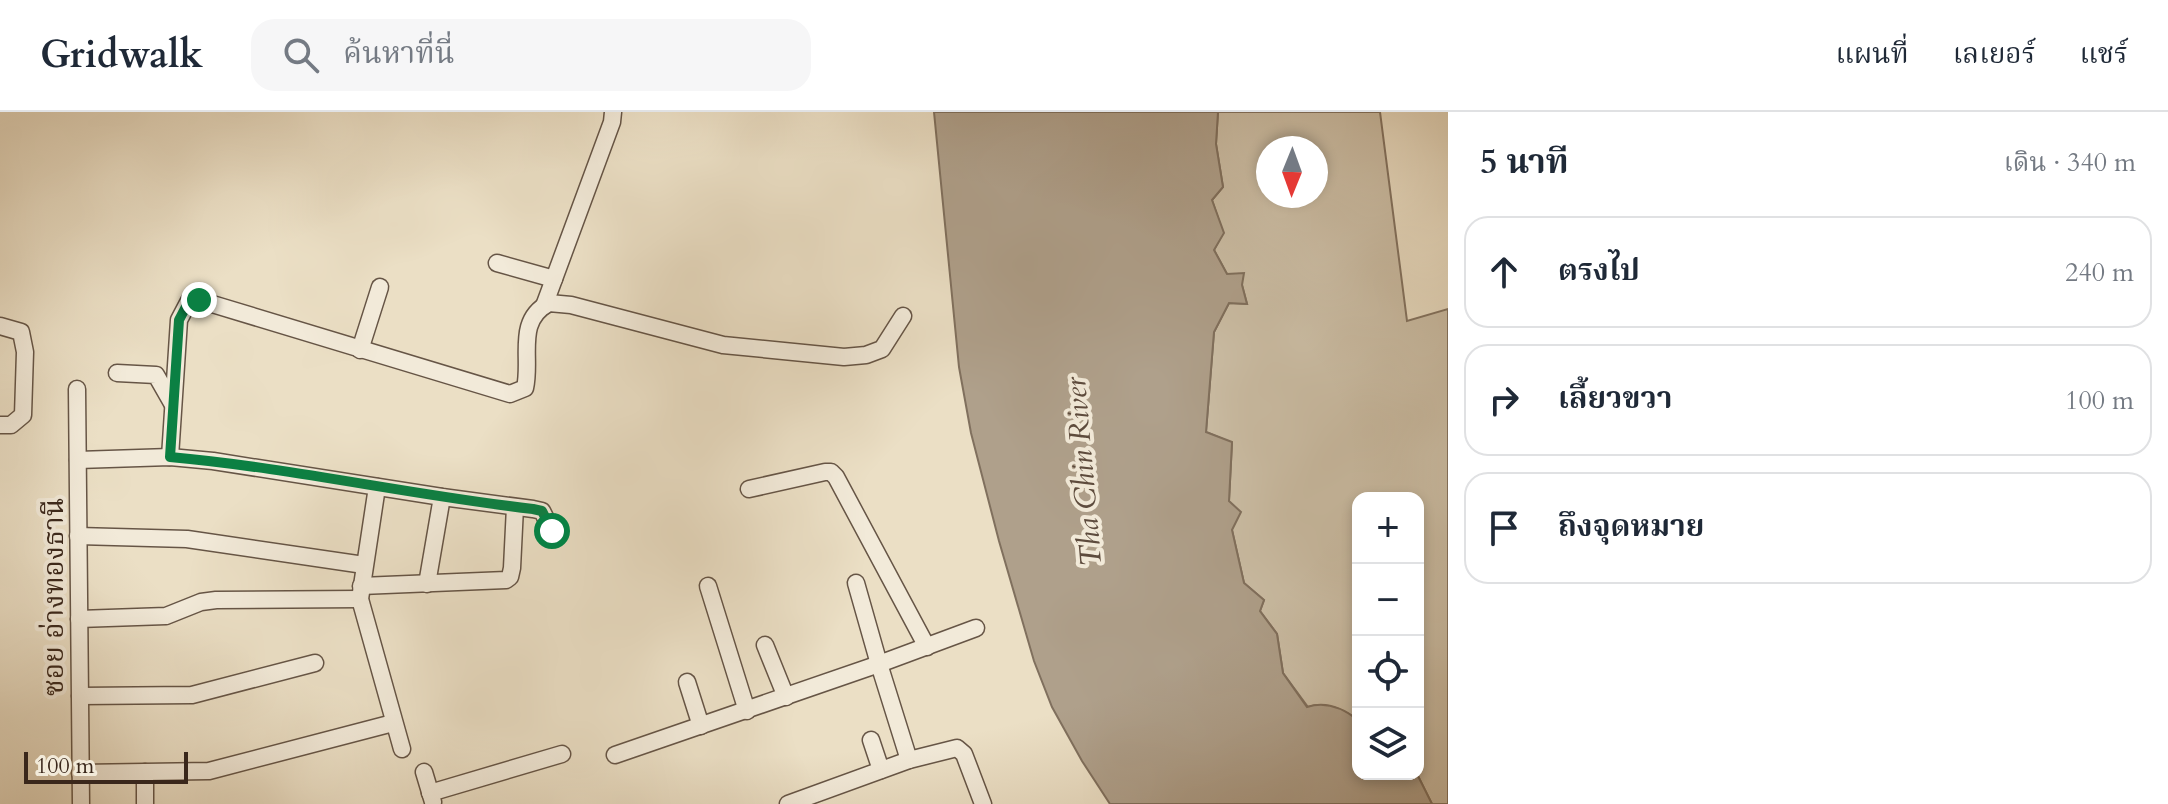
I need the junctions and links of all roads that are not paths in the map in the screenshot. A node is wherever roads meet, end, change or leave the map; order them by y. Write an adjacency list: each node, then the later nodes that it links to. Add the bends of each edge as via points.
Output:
1 (613, 112): 3 (street)
2 (497, 263): 3 (street)
3 (554, 279): 5 (street)
4 (380, 287): 8 (street)
5 (544, 306): 6 (street, via 571,305 723,345 844,357 882,349); 8 (street, via 527,335 526,380 520,392 497,392)
6 (903, 316)
7 (0, 326): 12 (street, via 21,332 25,352 23,415 11,425)
8 (360, 350): 11 (street, via 189,301 179,320)
9 (117, 373): 11 (street, via 156,375)
10 (77, 389): 14 (street, ซอย อ่างทองธานี)
11 (173, 405): 13 (street)
12 (0, 425)
13 (170, 457): 14 (street); 15 (street)
14 (78, 460): 20 (street, ซอย อ่างทองธานี)
15 (377, 487): 17 (street); 21 (street)
16 (749, 489): 29 (street, via 831,472)
17 (442, 497): 18 (street); 23 (street)
18 (515, 507): 19 (street, via 542,511); 23 (street, via 510,577)
19 (552, 531)
20 (78, 536): 21 (street, via 187,539); 26 (street, ซอย อ่างทองธานี)
21 (364, 565): 25 (street)
22 (856, 583): 31 (street)
23 (427, 584): 25 (street)
24 (708, 586): 35 (street)
25 (361, 593): 26 (street, via 216,600 166,616); 36 (street)
26 (79, 619): 33 (street, ซอย อ่างทองธานี)
27 (976, 628): 29 (street)
28 (765, 645): 34 (street)
29 (927, 647): 31 (street)
30 (315, 663): 33 (street, via 192,695)
31 (879, 664): 34 (street); 42 (street)
32 (687, 682): 37 (street)
33 (80, 696): 46 (street, ซอย อ่างทองธานี)
34 (786, 697): 35 (street)
35 (747, 711): 37 (street)
36 (393, 723): 39 (street); 44 (street, via 224,768)
37 (701, 726): 41 (street)
38 (871, 740): 43 (street)
39 (402, 749)
40 (562, 754): 47 (street)
41 (615, 755)
42 (909, 760): 43 (street); 48 (street, via 957,748 964,754)
43 (881, 770): 51 (street)
44 (145, 772): 46 (street); 50 (street)
45 (424, 772): 47 (street)
46 (80, 773): 49 (street, ซอย อ่างทองธานี)
47 (428, 800)
48 (980, 803)
49 (81, 804)
50 (145, 804)
51 (788, 804)

